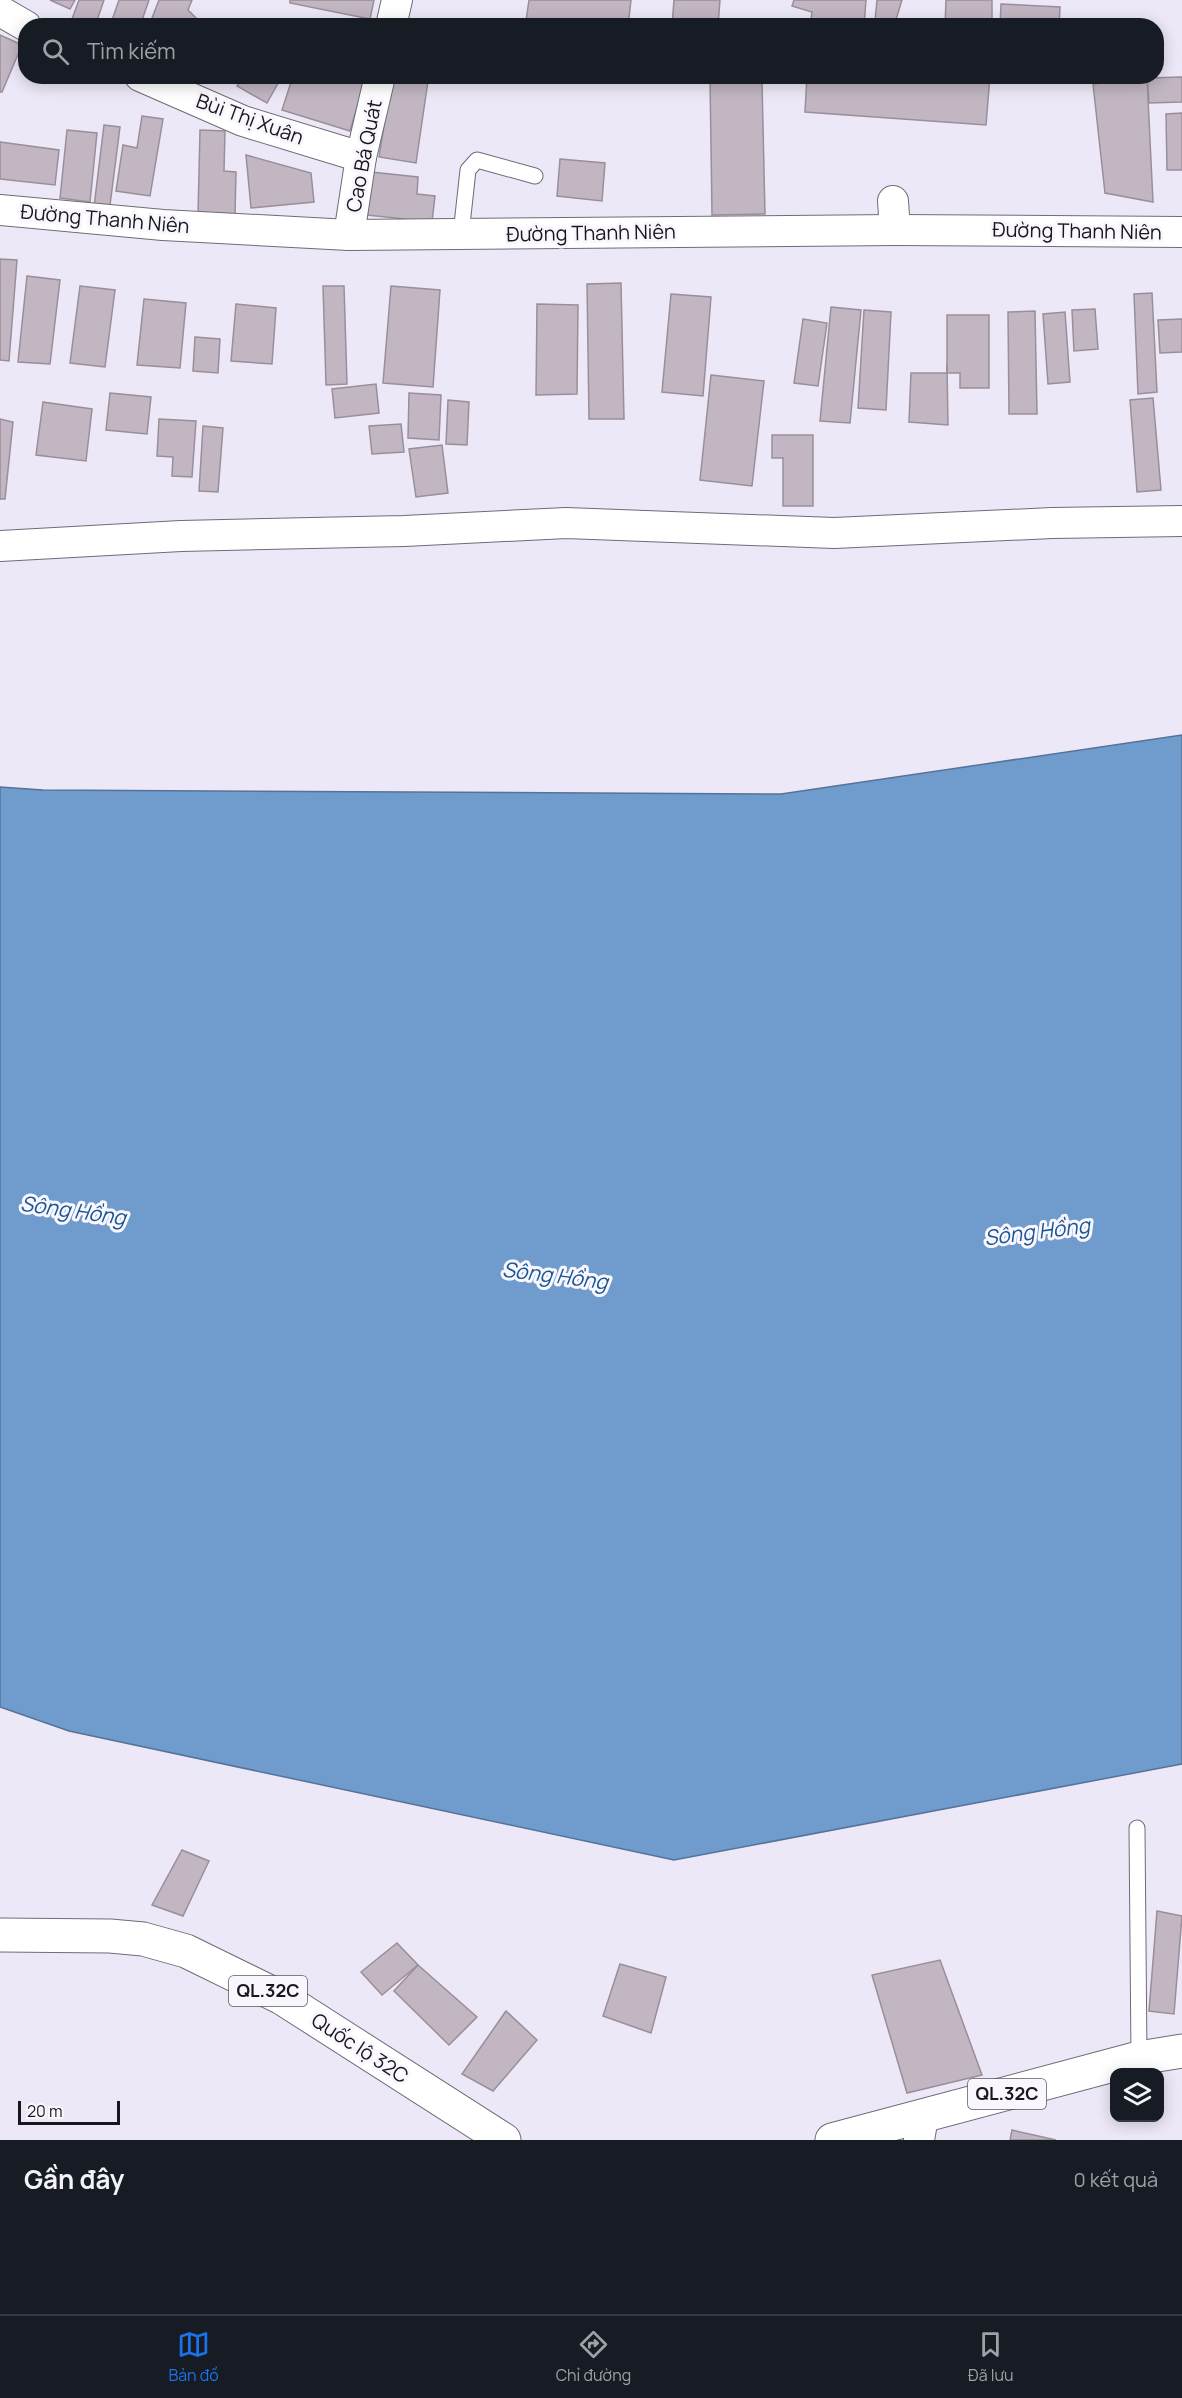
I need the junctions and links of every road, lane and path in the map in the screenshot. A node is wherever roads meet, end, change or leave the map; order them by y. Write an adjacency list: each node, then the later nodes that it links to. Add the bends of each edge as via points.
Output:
1 (397, 0): 3 (street)
2 (0, 11): 4 (street)
3 (394, 18)
4 (18, 21)
5 (158, 84): 7 (street, Bùi Thị Xuân, via 243,121)
6 (378, 84): 7 (street, Cao Bá Quát)
7 (361, 157): 12 (street, Cao Bá Quát)
8 (535, 176): 11 (lane, via 477,160 468,170)
9 (0, 210): 12 (street, Đường Thanh Niên, via 164,225)
10 (1182, 232): 11 (street, Đường Thanh Niên, via 894,215)
11 (461, 234): 12 (street, Đường Thanh Niên)
12 (349, 235)
13 (1182, 521): 14 (street, via 834,533 566,523)
14 (0, 546)
15 (1137, 1828): 18 (lane)
16 (0, 1935): 20 (main road, Quốc lộ 32C / QL.32C, via 110,1936 186,1951 282,1998)
17 (1182, 2051): 18 (main road, QL.32C)
18 (1139, 2058): 19 (main road, QL.32C)
19 (921, 2128): 21 (main road, QL.32C)
20 (504, 2140)
21 (832, 2140)

